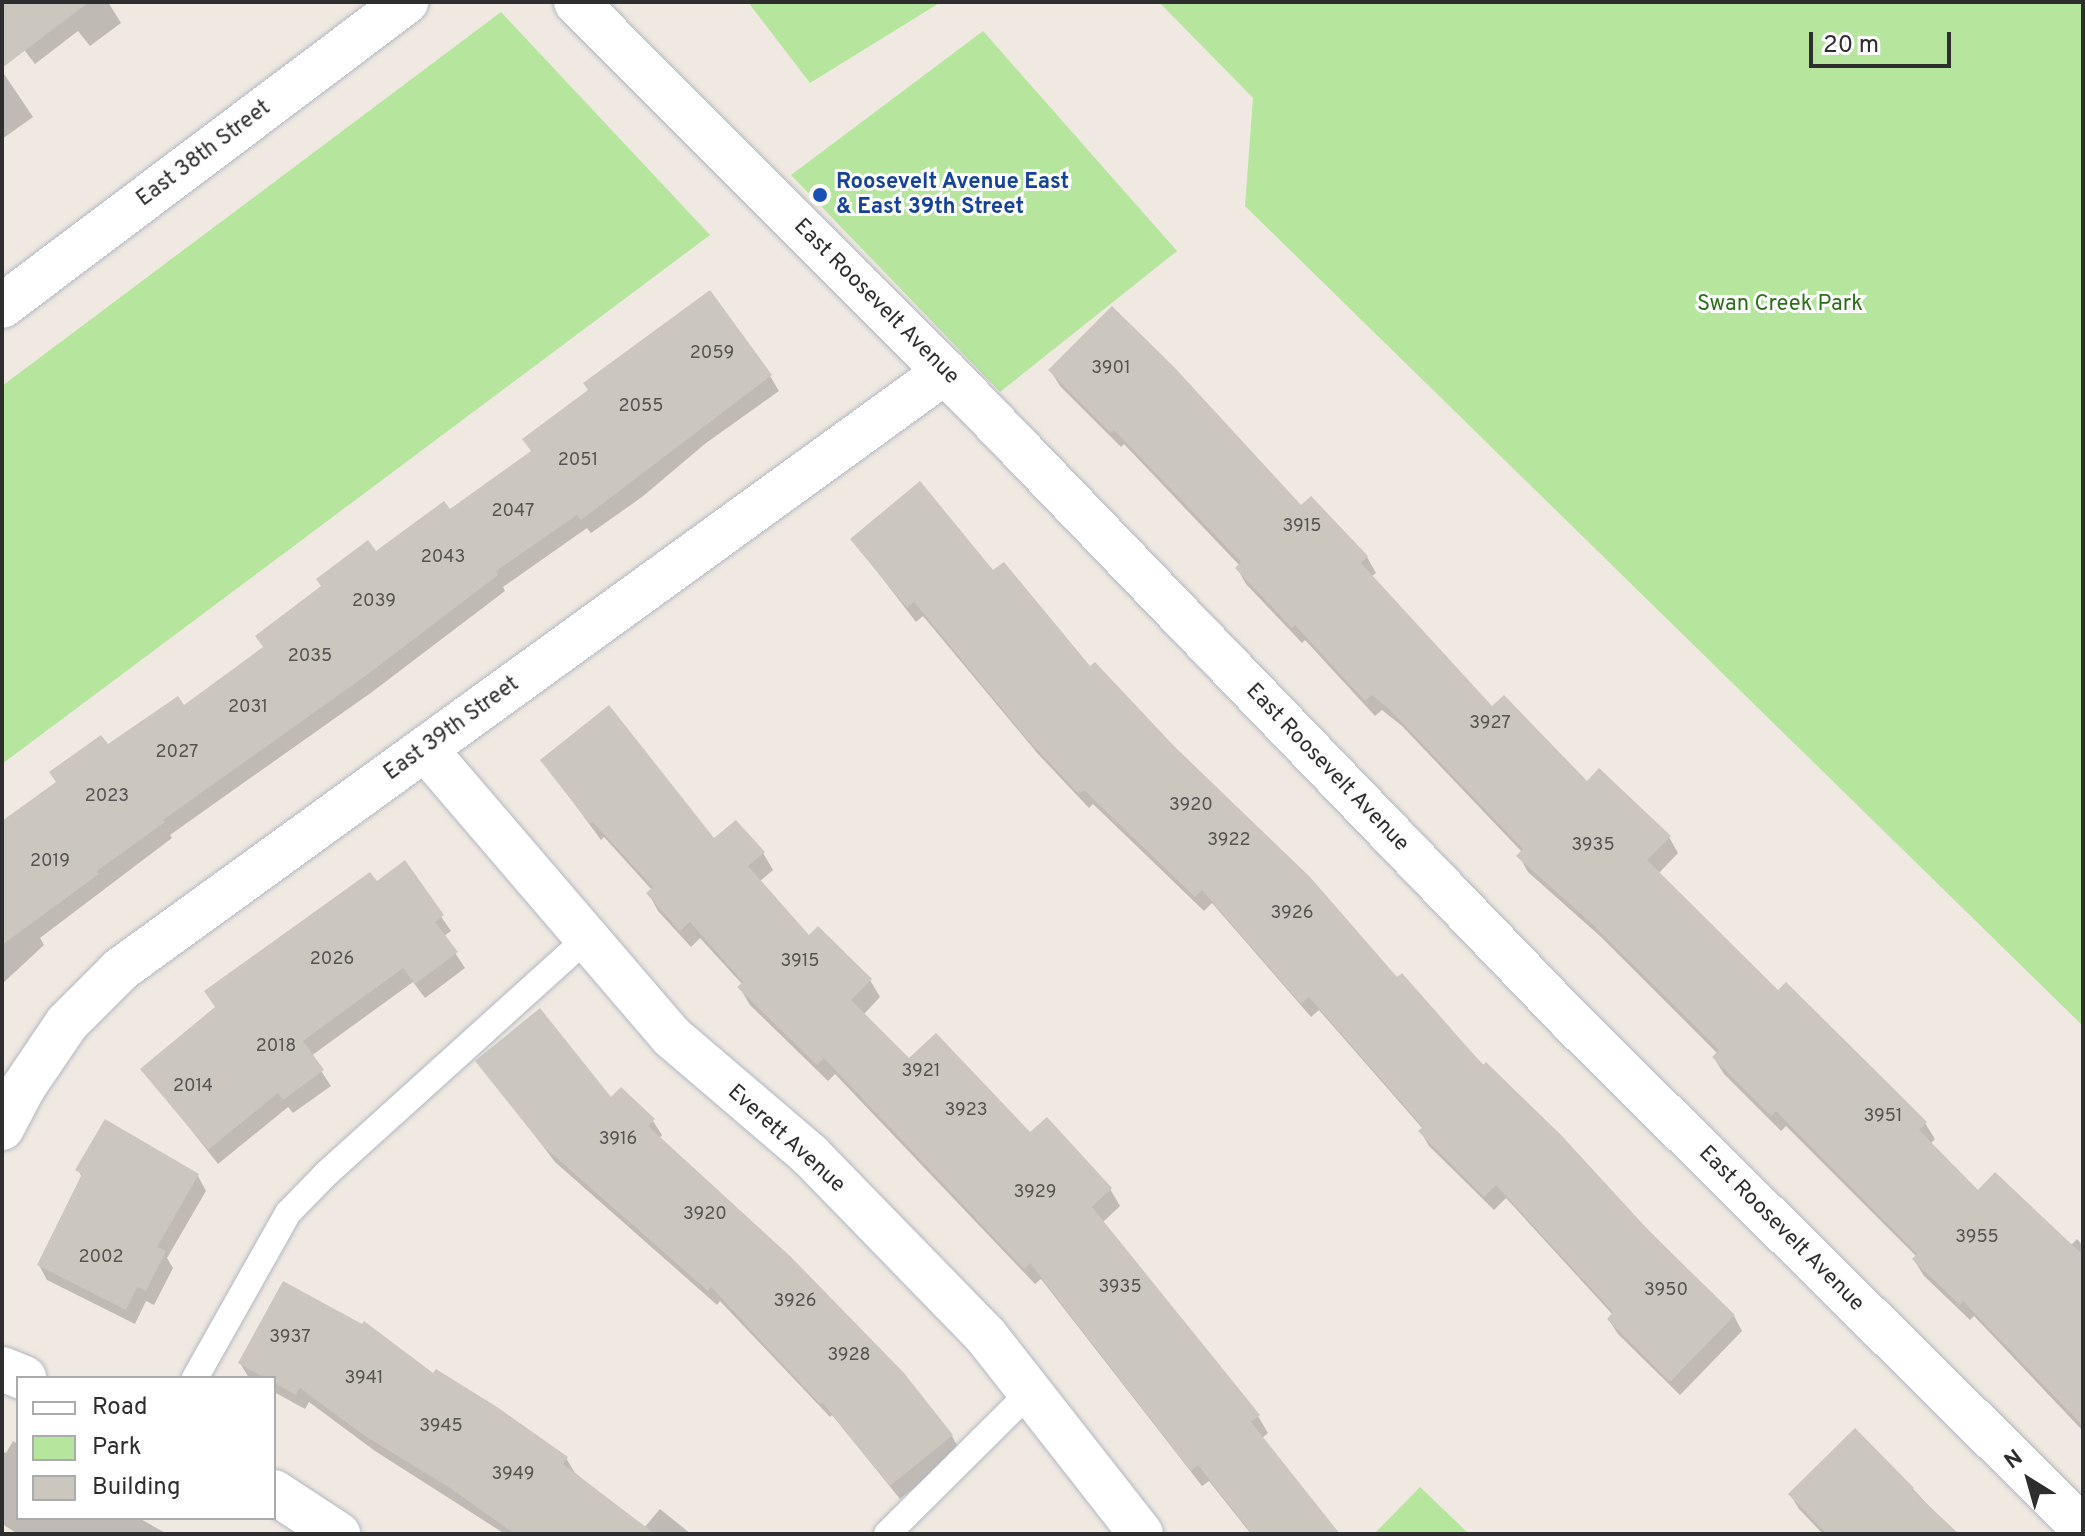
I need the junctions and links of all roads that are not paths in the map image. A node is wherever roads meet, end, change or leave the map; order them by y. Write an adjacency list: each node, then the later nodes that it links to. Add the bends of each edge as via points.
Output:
1 (406, 2): 3 (street, East 38th Street)
2 (576, 2): 4 (street, East Roosevelt Avenue)
3 (2, 306)
4 (945, 372): 5 (street, East 39th Street); 11 (street, East Roosevelt Avenue, via 1571,1021)
5 (425, 749): 6 (street, Everett Avenue); 7 (street, East 39th Street, via 121,969 67,1023)
6 (587, 938): 8 (lane, via 288,1213); 9 (street, Everett Avenue, via 672,1037 810,1155 986,1336)
7 (2, 1128)
8 (196, 1376)
9 (1030, 1392): 13 (lane); 14 (street, Everett Avenue)
10 (276, 1493): 12 (street)
11 (2083, 1528)
12 (338, 1534)
13 (887, 1534)
14 (1141, 1534)

